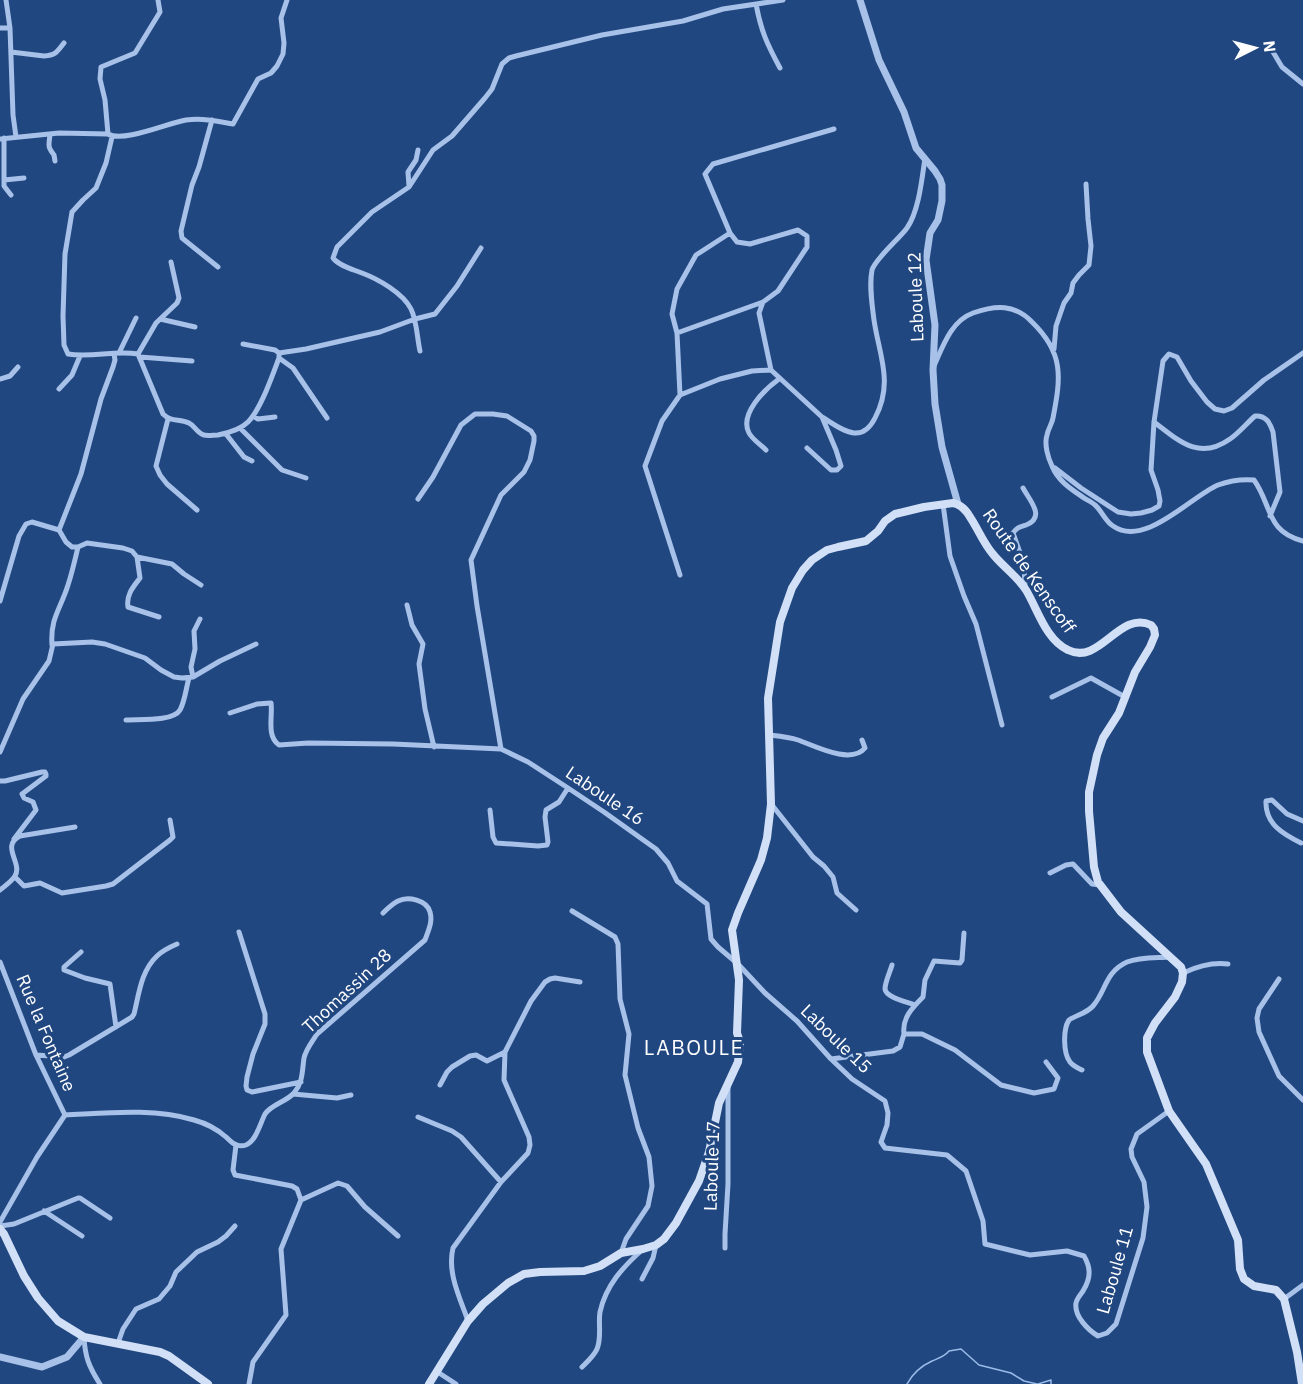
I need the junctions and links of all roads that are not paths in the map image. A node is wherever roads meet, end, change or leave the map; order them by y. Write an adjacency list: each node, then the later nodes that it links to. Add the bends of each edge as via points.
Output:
1 (6, 0): 10 (street)
2 (158, 0): 19 (street, via 160,12 135,53 101,67)
3 (287, 0): 16 (street, via 281,18 283,54 277,66 258,79 233,124)
4 (728, 0): 8 (street)
5 (783, 0): 7 (street)
6 (860, 0): 23 (street, Laboule 12, via 879,60 916,148)
7 (756, 4): 8 (street); 14 (street, via 765,40)
8 (730, 8): 28 (street, via 509,58 502,64 492,89 452,136 433,150)
9 (0, 28): 10 (street)
10 (10, 28): 13 (street)
11 (64, 43): 13 (street, via 49,56)
12 (1270, 47): 15 (street, via 1282,67)
13 (11, 52): 20 (street)
14 (780, 68)
15 (1303, 84)
16 (212, 120): 19 (street, via 185,121 134,135); 33 (street, via 181,231 182,238)
17 (834, 129): 30 (street, via 713,164 705,174)
18 (50, 134): 19 (street); 20 (street); 24 (street, via 49,147)
19 (110, 135): 45 (street, via 106,163 96,188 72,212 65,254 64,345 68,354)
20 (16, 137): 21 (street)
21 (2, 139): 26 (street)
22 (418, 150): 28 (street, via 408,172)
23 (925, 158): 51 (street, Laboule 12, via 940,179 943,195 926,260 935,325); 58 (street, via 908,226 877,260 872,272 875,322 884,371 878,412 867,429 858,433)
24 (55, 161)
25 (24, 178): 26 (street)
26 (4, 180): 29 (street)
27 (1086, 184): 41 (street, via 1089,265 1073,283 1064,303 1056,326)
28 (409, 188): 37 (street, via 372,212 338,247 333,258 343,266 374,277 397,293)
29 (11, 195)
30 (730, 233): 34 (street, via 737,242 750,244 798,230 807,236 807,247 778,291); 39 (street, via 696,255 677,289 672,314)
31 (481, 248): 37 (street, via 438,311)
32 (171, 262): 36 (street, via 179,298)
33 (218, 267)
34 (763, 302): 39 (street); 50 (street, via 759,313)
35 (136, 318): 43 (street)
36 (160, 319): 38 (street); 46 (street)
37 (415, 319): 42 (street); 47 (street, via 380,332)
38 (195, 327)
39 (677, 333): 55 (street)
40 (243, 344): 47 (street, via 275,350)
41 (1054, 350): 51 (street, via 1021,311 988,308 955,324); 67 (street, via 1058,364 1057,396 1046,437)
42 (420, 351)
43 (116, 353): 45 (street); 46 (street); 75 (street, via 81,474)
44 (1303, 353): 61 (street, via 1224,411 1207,402 1177,357 1169,354 1163,361)
45 (80, 356): 54 (street, via 72,375)
46 (139, 356): 48 (street); 60 (street)
47 (279, 356): 56 (street); 59 (street, via 293,368)
48 (192, 361)
49 (18, 367): 53 (street)
50 (771, 370): 52 (street); 55 (street, via 720,379)
51 (933, 370): 72 (street, Laboule 12, via 942,447)
52 (779, 379): 58 (street); 65 (street, via 760,396 749,415 749,434)
53 (0, 380)
54 (58, 389)
55 (680, 395): 79 (street, via 662,421 645,466)
56 (253, 416): 57 (street); 62 (street)
57 (275, 417)
58 (822, 417): 64 (street, via 842,466 831,470)
59 (327, 418)
60 (168, 419): 63 (street, via 189,423 204,435); 73 (street, via 156,466 167,484)
61 (1154, 422): 67 (street, via 1151,470 1160,501 1152,510 1118,512); 74 (street, via 1180,442 1206,449 1232,438 1255,416 1265,418 1273,432 1280,492)
62 (240, 428): 63 (street); 68 (street, via 282,470)
63 (226, 434): 66 (street)
64 (807, 448)
65 (766, 450)
66 (252, 461)
67 (1051, 466): 74 (street, via 1059,479 1124,531 1159,523 1217,485 1235,480 1254,480)
68 (306, 478)
69 (1023, 488): 81 (street, via 1036,512 1032,522 1013,533 1024,564)
70 (418, 499): 97 (street, via 461,425 475,414 507,416 534,436 524,472 501,495 471,560)
71 (943, 504): 72 (main road, Route de Kenscoff); 93 (street, via 950,556 976,624); 94 (main road, Route de Kenscoff, via 896,514 866,542 827,550 803,570 780,622 768,698)
72 (957, 504): 81 (main road, Route de Kenscoff, via 968,513 989,550)
73 (197, 510)
74 (1270, 516): 76 (street, via 1291,538)
75 (59, 530): 77 (street, via 66,543); 82 (street, via 32,522 26,524 18,536)
76 (1303, 541)
77 (78, 547): 78 (street, via 87,543 123,548); 87 (street, via 54,617)
78 (137, 557): 80 (street, via 172,564); 84 (street, via 140,578 131,590 128,607)
79 (680, 575)
80 (201, 585)
81 (1025, 589): 90 (main road, Route de Kenscoff, via 1050,635 1070,652 1095,648 1125,626 1139,622 1151,625 1155,635)
82 (0, 601)
83 (406, 605): 96 (street, via 423,644 419,664)
84 (159, 617)
85 (200, 619): 88 (street, via 194,630)
86 (256, 644): 88 (street)
87 (52, 645): 88 (street, via 105,644 145,658 174,677); 98 (street, via 49,661 23,699)
88 (191, 677): 92 (street, via 176,714)
89 (1052, 697): 90 (street, via 1091,678)
90 (1125, 697): 110 (main road, Route de Kenscoff, via 1103,738 1089,792 1094,867)
91 (230, 713): 96 (street, Laboule 16, via 271,703 271,731 279,745)
92 (126, 720)
93 (1002, 725)
94 (769, 735): 95 (street, via 849,756 865,748); 101 (main road, Route de Kenscoff)
95 (862, 740)
96 (434, 747): 97 (street, Laboule 16)
97 (501, 749): 100 (street, Laboule 16)
98 (0, 752)
99 (0, 781): 106 (street, via 46,774 22,794 33,802 36,810)
100 (568, 788): 102 (street, via 559,802 546,810 547,845 496,843); 121 (street, Laboule 16, via 656,849 677,881 707,904 711,939)
101 (771, 804): 112 (street, via 833,877 837,893); 121 (main road, Route de Kenscoff, via 762,860 732,930)
102 (490, 810)
103 (170, 820): 109 (street, via 173,837 113,884 62,893 40,883 24,886)
104 (1303, 821): 107 (street, via 1266,801 1278,830)
105 (75, 827): 106 (street)
106 (14, 839): 109 (street, via 10,850)
107 (1301, 843)
108 (1050, 873): 110 (street, via 1073,864 1092,884)
109 (15, 877): 111 (street)
110 (1100, 885): 119 (main road, Route de Kenscoff, via 1121,912)
111 (0, 890)
112 (856, 910)
113 (572, 911): 157 (street, via 615,937 618,944 620,999 629,1034 625,1075 649,1157 652,1186 648,1206)
114 (383, 913): 135 (street, Thomassin 28, via 400,900 424,904 430,911 425,940 317,1034 304,1057)
115 (239, 932): 135 (street, via 266,1024 246,1086 252,1092)
116 (964, 933): 127 (street, via 960,963 934,961 925,980 923,997)
117 (177, 944): 128 (street, via 158,955 147,968 134,1014)
118 (81, 952): 128 (street, via 64,970 110,984)
119 (1171, 957): 124 (main road, Route de Kenscoff); 134 (street, via 1124,963 1111,974 1092,1007 1069,1020 1065,1028 1067,1057)
120 (0, 962): 131 (street, Rue la Fontaine)
121 (738, 964): 132 (street, Laboule 15); 137 (main road, Route de Kenscoff, via 740,1042 738,1062)
122 (1228, 964): 124 (street, via 1197,966)
123 (892, 965): 127 (street, via 887,993)
124 (1183, 973): 141 (main road, via 1175,997 1147,1038 1147,1052)
125 (1279, 979): 140 (street, via 1259,1009 1259,1032 1279,1076)
126 (580, 982): 130 (street, via 555,978 545,982)
127 (915, 1005): 129 (street, via 904,1021)
128 (116, 1027): 131 (street, via 64,1057)
129 (904, 1034): 132 (street, via 900,1047 893,1051); 133 (street, via 922,1034 955,1050 1001,1085 1034,1093 1053,1089 1058,1078)
130 (505, 1052): 136 (street, via 487,1061 470,1056 452,1067); 145 (street, via 504,1080 530,1145 528,1153)
131 (36, 1055): 142 (street, Rue la Fontaine)
132 (831, 1059): 156 (street, Laboule 15, via 887,1103 887,1125 881,1142 885,1148 946,1155 966,1170 983,1221 985,1244 1030,1255)
133 (1046, 1062)
134 (1082, 1070)
135 (301, 1082): 138 (street, Thomassin 28)
136 (440, 1085)
137 (728, 1085): 153 (main road, Route de Kenscoff, via 719,1103 699,1180 676,1223); 154 (street, Laboule 17)
138 (293, 1094): 139 (street, via 336,1098); 144 (street, Thomassin 28, via 266,1112 249,1143)
139 (351, 1095)
140 (1303, 1100)
141 (1169, 1111): 156 (street, Laboule 11, via 1137,1134 1131,1149 1144,1182 1143,1238 1116,1324 1107,1333 1098,1336 1088,1330 1076,1312 1076,1301 1089,1280 1090,1267 1084,1256); 160 (main road, via 1206,1164 1238,1240 1244,1280 1276,1290)
142 (66, 1115): 144 (street, via 157,1113 203,1123); 149 (street, via 37,1157)
143 (417, 1117): 145 (street, via 461,1137)
144 (236, 1145): 146 (street, via 235,1175 292,1186)
145 (501, 1182): 161 (street, via 451,1256 452,1276)
146 (302, 1200): 152 (street, via 342,1183); 169 (street, via 281,1249 286,1315 253,1362)
147 (44, 1211): 148 (street, via 80,1198); 149 (street); 151 (street)
148 (110, 1218)
149 (0, 1226): 162 (main road, via 38,1298 58,1321)
150 (235, 1226): 163 (street, via 176,1272 159,1299 136,1309)
151 (82, 1236)
152 (398, 1236)
153 (656, 1245): 155 (main road, Route de Kenscoff); 158 (street)
154 (725, 1248)
155 (644, 1249): 157 (main road, Route de Kenscoff); 165 (street, via 617,1274 608,1290 600,1312 597,1350)
156 (1067, 1251)
157 (621, 1253): 161 (main road, Route de Kenscoff, via 584,1271 524,1274 491,1297)
158 (642, 1279)
159 (1303, 1285): 160 (street)
160 (1284, 1299): 172 (main road)
161 (468, 1321): 166 (main road, Route de Kenscoff)
162 (84, 1337): 163 (main road); 164 (street, via 67,1357 42,1367); 167 (street, via 90,1369)
163 (118, 1343): 168 (main road, via 170,1356)
164 (0, 1357)
165 (582, 1367)
166 (436, 1371): 170 (main road, Route de Kenscoff); 171 (street)
167 (100, 1384)
168 (208, 1384)
169 (249, 1384)
170 (429, 1384)
171 (456, 1384)
172 (1302, 1384)

